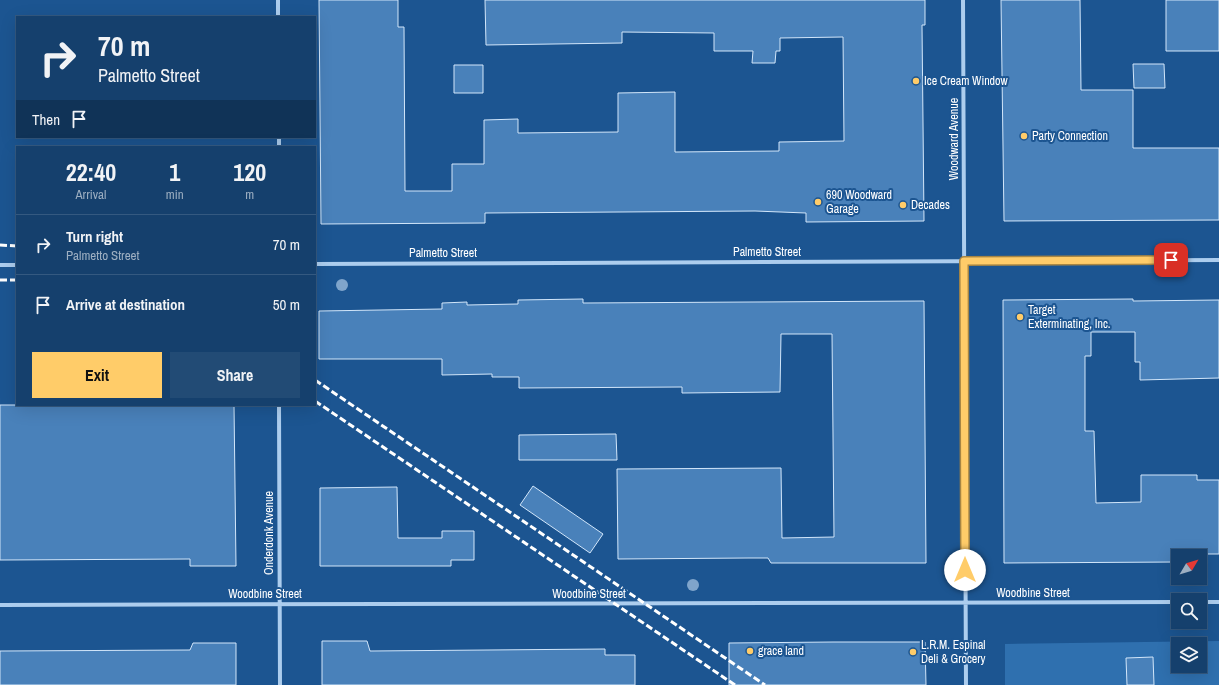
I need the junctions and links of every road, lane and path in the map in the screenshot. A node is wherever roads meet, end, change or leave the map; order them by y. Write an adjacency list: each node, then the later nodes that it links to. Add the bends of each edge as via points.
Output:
1 (278, 0): 3 (street)
2 (963, 0): 5 (street, Woodward Avenue)
3 (278, 16)
4 (1219, 260): 5 (street, Palmetto Street)
5 (964, 261): 6 (street, Palmetto Street); 14 (street, Woodward Avenue)
6 (316, 264)
7 (0, 265): 8 (street)
8 (16, 265)
9 (279, 406): 13 (street, Onderdonk Avenue)
10 (1171, 602): 14 (street, Woodbine Street)
11 (1207, 602): 12 (street)
12 (1219, 602)
13 (279, 604): 14 (street, Woodbine Street); 15 (street, Woodbine Street); 16 (street, Onderdonk Avenue)
14 (965, 604): 17 (street, Woodward Avenue)
15 (0, 605)
16 (280, 685)
17 (966, 685)

